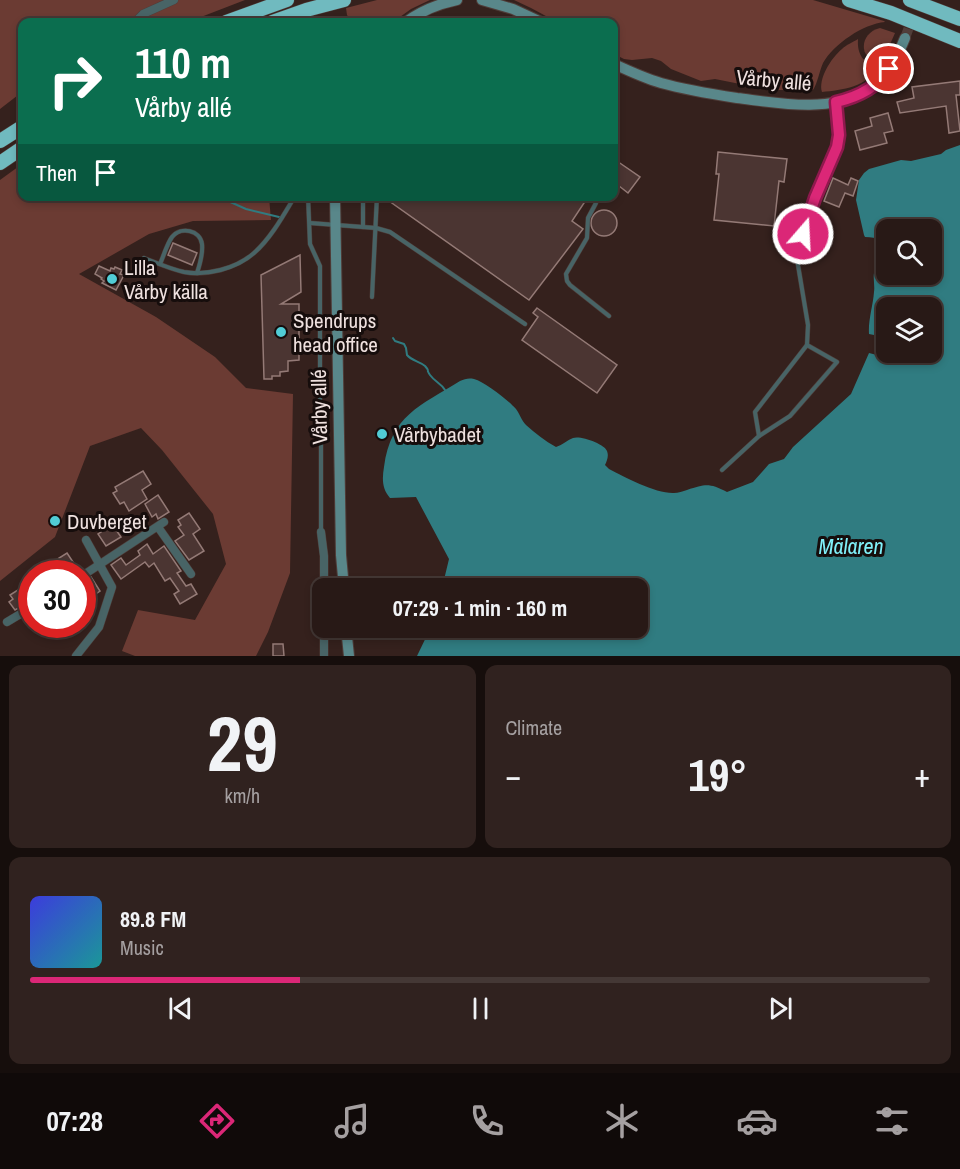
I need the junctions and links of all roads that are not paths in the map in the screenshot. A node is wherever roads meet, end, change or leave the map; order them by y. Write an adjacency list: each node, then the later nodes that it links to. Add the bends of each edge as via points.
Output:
1 (174, 0): 8 (street)
2 (287, 0): 9 (highway)
3 (344, 0): 10 (highway)
4 (458, 0): 11 (street, via 433,6)
5 (482, 0): 12 (street)
6 (849, 0): 15 (highway)
7 (910, 0): 13 (highway)
8 (139, 18)
9 (236, 18)
10 (283, 18)
11 (412, 18)
12 (532, 18)
13 (960, 19)
14 (905, 39): 17 (street, Vårby allé, via 886,75 876,85)
15 (960, 40)
16 (618, 66): 17 (street, Vårby allé, via 686,90 787,103)
17 (836, 102): 32 (street, via 837,147)
18 (18, 129): 19 (highway)
19 (0, 141)
20 (18, 151): 21 (highway)
21 (0, 163)
22 (292, 201): 35 (lane, via 254,254 219,271)
23 (308, 201): 28 (lane)
24 (335, 201): 29 (street, Vårby allé)
25 (363, 201): 30 (lane)
26 (377, 201): 31 (lane)
27 (596, 201): 37 (lane, via 588,218 588,235 566,278)
28 (310, 223): 29 (lane); 40 (lane, via 310,244 320,266)
29 (335, 225): 30 (lane); 50 (street, Vårby allé)
30 (363, 227): 31 (lane)
31 (376, 228): 36 (lane); 38 (lane, via 390,232)
32 (796, 252): 39 (lane, via 808,325)
33 (144, 258): 34 (lane)
34 (160, 264): 35 (lane); 35 (lane, via 173,237 180,231 189,231 202,242)
35 (197, 273)
36 (372, 297)
37 (609, 316)
38 (525, 324)
39 (807, 345): 41 (lane, via 755,412); 41 (lane, via 837,362 790,416)
40 (320, 420)
41 (759, 436): 43 (lane)
42 (321, 445): 44 (lane)
43 (722, 470)
44 (321, 532): 49 (street)
45 (86, 540): 46 (street)
46 (100, 565): 47 (street); 48 (street, via 161,525); 55 (street, via 112,587 99,627)
47 (96, 567)
48 (191, 574)
49 (324, 578)
50 (343, 578)
51 (18, 615): 52 (street)
52 (7, 622)
53 (324, 638): 56 (street)
54 (347, 638): 57 (street)
55 (76, 656)
56 (324, 656)
57 (349, 656)

